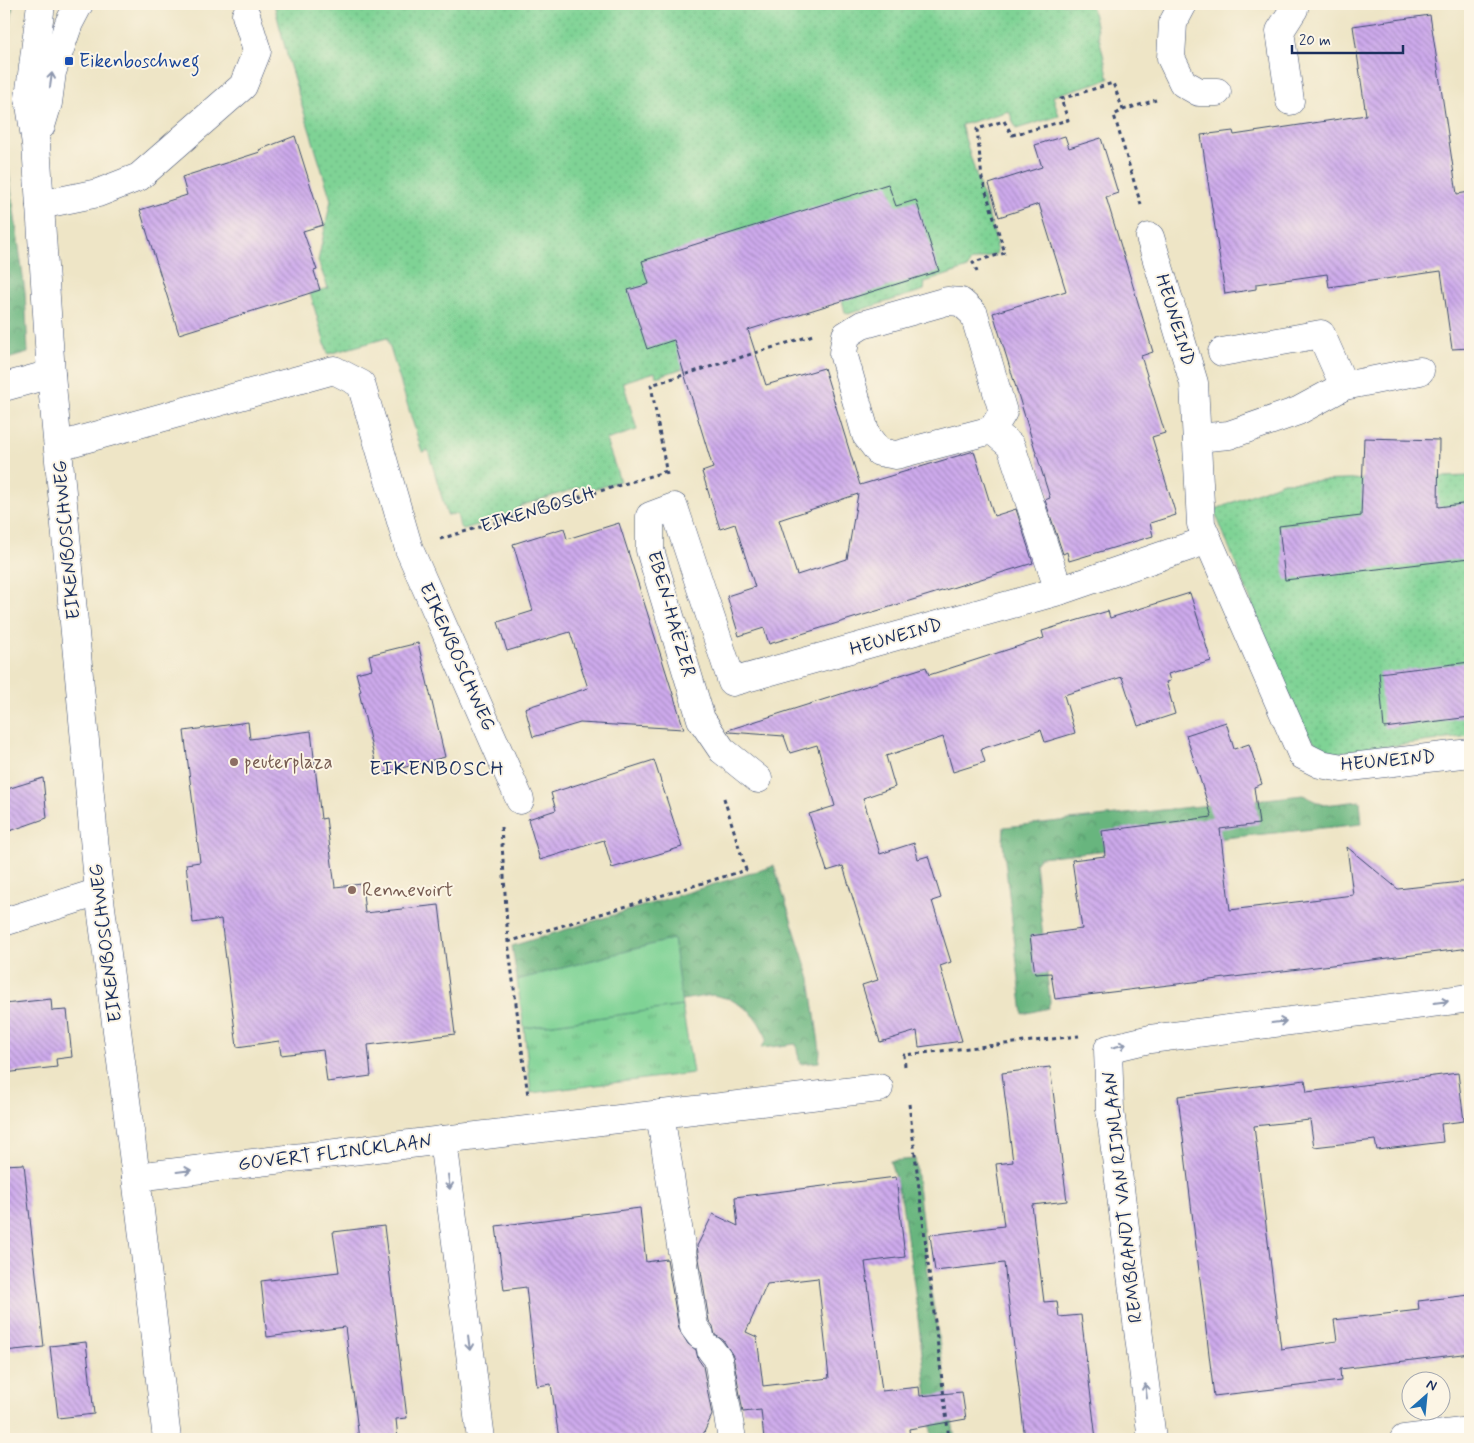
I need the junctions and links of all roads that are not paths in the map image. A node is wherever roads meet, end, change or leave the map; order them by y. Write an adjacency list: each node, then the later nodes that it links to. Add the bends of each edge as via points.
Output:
1 (41, 4): 8 (street, EIKENBOSCHWEG, via 29,98)
2 (79, 4): 8 (street, EIKENBOSCHWEG, one-way to 2, via 48,103 52,72)
3 (1183, 4): 6 (street, via 1173,23 1171,58 1183,83 1199,92)
4 (1292, 4): 7 (street, via 1294,9 1280,31)
5 (246, 15): 9 (street, via 256,52 243,86 139,177 98,193)
6 (1217, 92)
7 (1290, 101)
8 (36, 144): 9 (street, EIKENBOSCHWEG)
9 (40, 205): 13 (street, EIKENBOSCHWEG)
10 (1150, 237): 17 (street, HEUNEIND, via 1194,383)
11 (1222, 352): 14 (street, via 1321,334)
12 (1420, 371): 14 (street)
13 (51, 374): 15 (street); 18 (street, EIKENBOSCHWEG)
14 (1344, 386): 17 (street, via 1298,411 1230,435)
15 (4, 387)
16 (992, 430): 16 (street, via 1004,412 974,314 961,302 947,301 862,325 846,335 843,352 866,435 879,452 896,455); 20 (street, via 1011,446)
17 (1197, 438): 19 (street, HEUNEIND, via 1201,524)
18 (59, 446): 24 (street, EIKENBOSCHWEG, via 334,370 361,384 409,548); 25 (street, EIKENBOSCHWEG)
19 (1208, 540): 20 (street, HEUNEIND); 22 (street, HEUNEIND, via 1302,755 1320,764 1342,768)
20 (1059, 591): 21 (street, HEUNEIND)
21 (732, 682): 23 (street, EBEN-HAËZER, via 674,507 650,516 650,550 701,719 722,750)
22 (1470, 753)
23 (758, 778)
24 (520, 800)
25 (99, 892): 26 (street); 31 (street, EIKENBOSCHWEG)
26 (4, 922)
27 (1470, 998): 36 (street, REMBRANDT VAN RIJNLAAN, one-way to 27, via 1110,1110 1108,1049 1150,1039)
28 (879, 1088): 29 (street)
29 (660, 1114): 30 (street); 35 (street, via 694,1327 718,1359)
30 (443, 1140): 31 (street, GOVERT FLINCKLAAN, one-way to 30); 34 (street, GOVERT FLINCKLAAN, one-way to 34)
31 (136, 1177): 33 (street, EIKENBOSCHWEG)
32 (1470, 1431): 37 (street)
33 (167, 1439)
34 (481, 1439)
35 (732, 1439)
36 (1152, 1439)
37 (1404, 1439)

